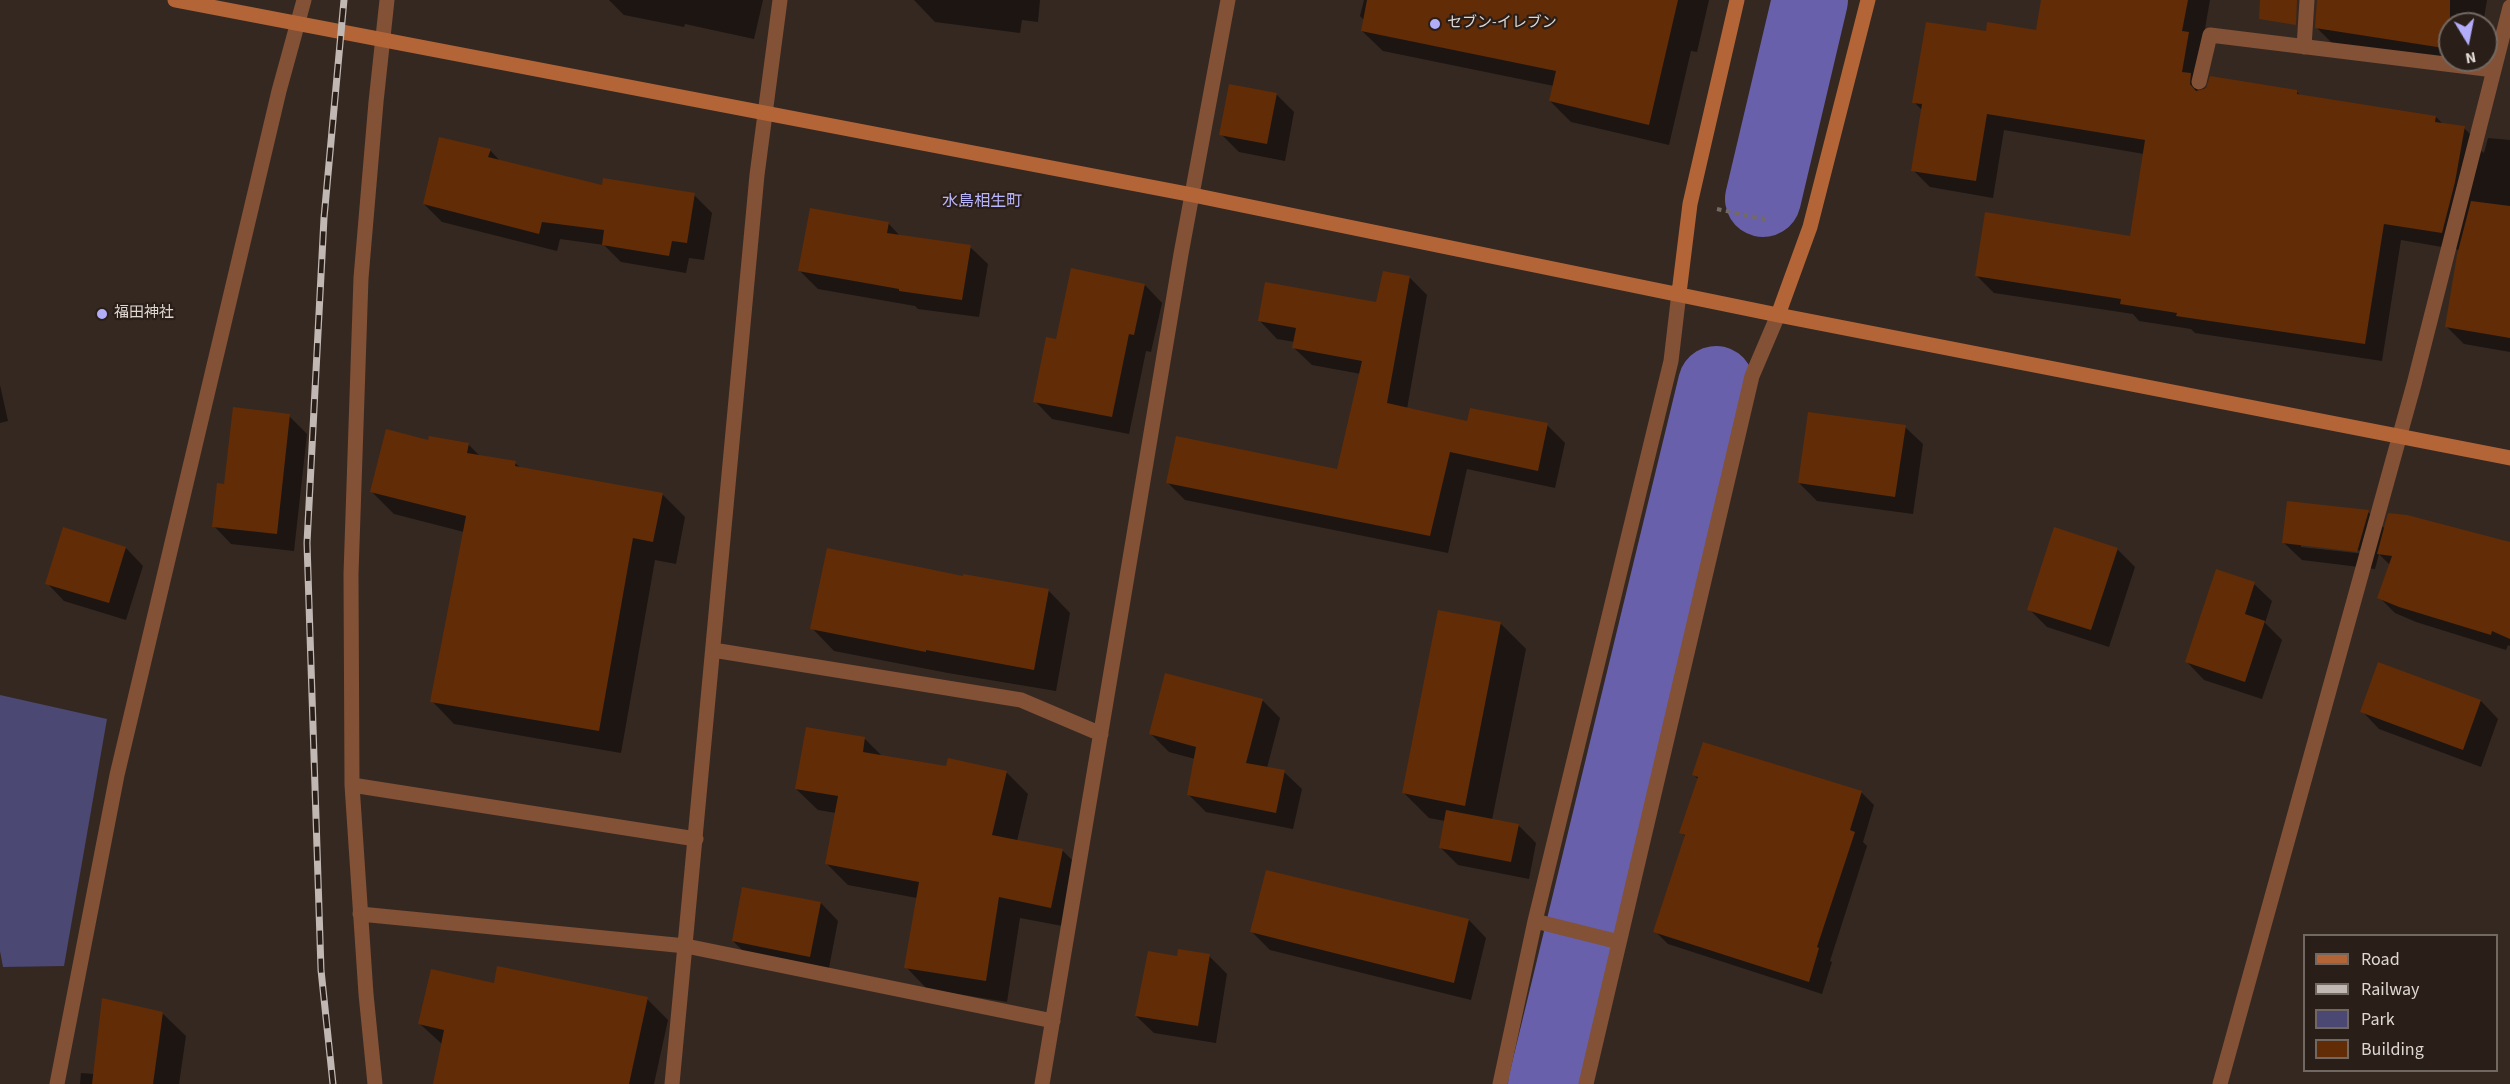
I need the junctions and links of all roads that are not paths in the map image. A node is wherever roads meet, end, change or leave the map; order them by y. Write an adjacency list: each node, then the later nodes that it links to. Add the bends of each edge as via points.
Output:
1 (175, 0): 10 (street)
2 (304, 0): 10 (street)
3 (387, 0): 11 (street)
4 (780, 0): 17 (street)
5 (1228, 0): 18 (street)
6 (1737, 0): 19 (street, via 1690,204)
7 (1868, 0): 20 (street, via 1810,227)
8 (2307, 0): 12 (street)
9 (2510, 8): 13 (street)
10 (298, 22): 11 (street); 32 (street, via 117,775)
11 (383, 39): 17 (street); 25 (street, via 361,278 351,574)
12 (2304, 46): 14 (street); 16 (street, via 2210,35)
13 (2498, 54)
14 (2438, 63)
15 (2493, 72): 21 (street)
16 (2199, 82)
17 (764, 112): 18 (street); 23 (street)
18 (1193, 195): 19 (street); 24 (street)
19 (1679, 293): 20 (street); 28 (street, via 1671,361)
20 (1778, 315): 21 (street); 29 (street, via 1752,376)
21 (2400, 436): 22 (street); 38 (street)
22 (2510, 458)
23 (713, 650): 24 (street, via 1021,700); 26 (street)
24 (1101, 734): 31 (street)
25 (352, 784): 26 (street); 27 (street)
26 (696, 839): 30 (street)
27 (360, 914): 30 (street); 33 (street)
28 (1542, 923): 29 (street); 36 (street)
29 (1619, 942): 37 (street)
30 (686, 946): 31 (street); 34 (street)
31 (1053, 1021): 35 (street)
32 (57, 1084)
33 (375, 1084)
34 (672, 1084)
35 (1042, 1084)
36 (1500, 1084)
37 (1586, 1084)
38 (2220, 1084)

